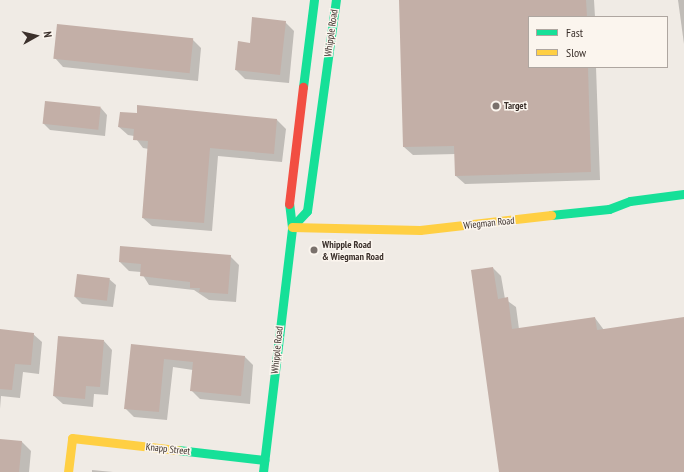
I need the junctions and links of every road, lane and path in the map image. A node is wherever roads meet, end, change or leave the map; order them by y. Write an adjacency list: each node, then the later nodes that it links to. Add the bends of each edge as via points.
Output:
1 (314, 0): 4 (main road, Whipple Road, via 288,209)
2 (336, 0): 4 (main road, Whipple Road, via 307,210)
3 (684, 194): 4 (main road, Wiegman Road, via 630,201 609,209 420,230)
4 (292, 227): 5 (main road, Whipple Road)
5 (264, 460): 6 (main road, Knapp Street, via 72,438); 7 (main road, Whipple Road)
6 (68, 472)
7 (263, 472)

